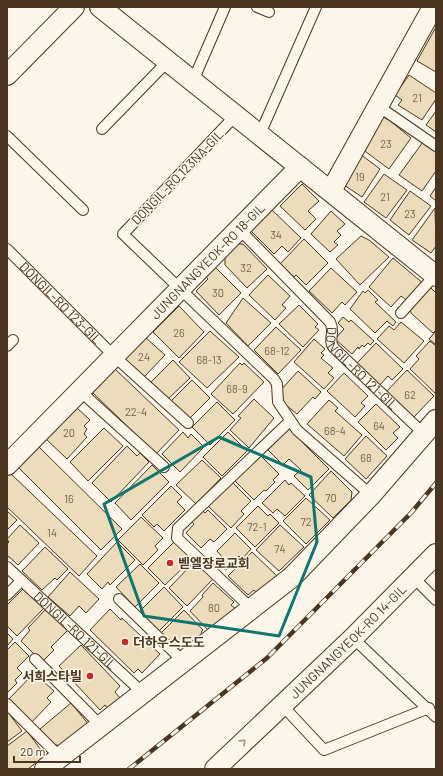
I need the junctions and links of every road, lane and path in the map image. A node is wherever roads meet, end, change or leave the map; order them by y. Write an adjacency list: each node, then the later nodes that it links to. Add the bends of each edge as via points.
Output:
1 (74, 7): 9 (street)
2 (100, 7): 8 (street)
3 (225, 7): 10 (lane)
4 (257, 7): 7 (lane)
5 (316, 7): 14 (lane)
6 (433, 7): 11 (street)
7 (269, 12)
8 (168, 61): 10 (street); 13 (lane)
9 (7, 75)
10 (193, 81): 12 (street)
11 (378, 106): 16 (lane); 18 (street)
12 (236, 115): 14 (street); 23 (lane, DONGIL-RO 123NA-GIL, via 123,234)
13 (102, 128)
14 (260, 134): 17 (street)
15 (7, 136): 19 (lane)
16 (436, 146)
17 (300, 167): 18 (street); 20 (street, JUNGNANGYEOK-RO 18-GIL)
18 (331, 191): 22 (street)
19 (83, 210)
20 (239, 229): 23 (street, JUNGNANGYEOK-RO 18-GIL); 29 (lane, DONGIL-RO 121-GIL, via 330,322 334,330 331,342 334,348)
21 (7, 249): 25 (lane, DONGIL-RO 123-GIL)
22 (435, 275): 24 (lane)
23 (180, 289): 25 (street, JUNGNANGYEOK-RO 18-GIL); 27 (lane, via 274,378 278,402)
24 (401, 313)
25 (114, 356): 26 (street, JUNGNANGYEOK-RO 18-GIL); 28 (lane)
26 (80, 391): 30 (street, JUNGNANGYEOK-RO 18-GIL); 31 (lane)
27 (290, 421): 32 (lane); 40 (lane, via 178,528 177,538)
28 (188, 424)
29 (430, 427): 32 (street, DONGIL-RO 121-GIL)
30 (7, 465)
31 (164, 467)
32 (371, 495): 40 (street, DONGIL-RO 121-GIL, via 292,577)
33 (436, 554): 35 (street, JUNGNANGYEOK-RO 14-GIL)
34 (7, 567): 36 (lane, DONGIL-RO 121-GIL)
35 (413, 577): 39 (lane, JUNGNANGYEOK-RO 14-GIL); 41 (street, JUNGNANGYEOK-RO 14-GIL)
36 (21, 581): 37 (lane); 44 (lane, DONGIL-RO 121-GIL)
37 (7, 595)
38 (119, 600): 43 (lane)
39 (436, 600)
40 (252, 609): 43 (street, DONGIL-RO 121-GIL)
41 (353, 638): 46 (street, JUNGNANGYEOK-RO 14-GIL); 47 (lane)
42 (35, 658): 49 (lane)
43 (183, 662): 44 (street, DONGIL-RO 121-GIL)
44 (144, 693): 49 (street, DONGIL-RO 121-GIL)
45 (7, 704): 50 (lane)
46 (282, 705): 47 (lane, JUNGNANGYEOK-RO 14-GIL, via 324,750); 52 (street, JUNGNANGYEOK-RO 14-GIL, one-way to 46)
47 (429, 708): 48 (lane)
48 (436, 717)
49 (101, 726): 50 (street, DONGIL-RO 121-GIL)
50 (60, 757): 51 (street, DONGIL-RO 121-GIL)
51 (45, 769)
52 (215, 769)

